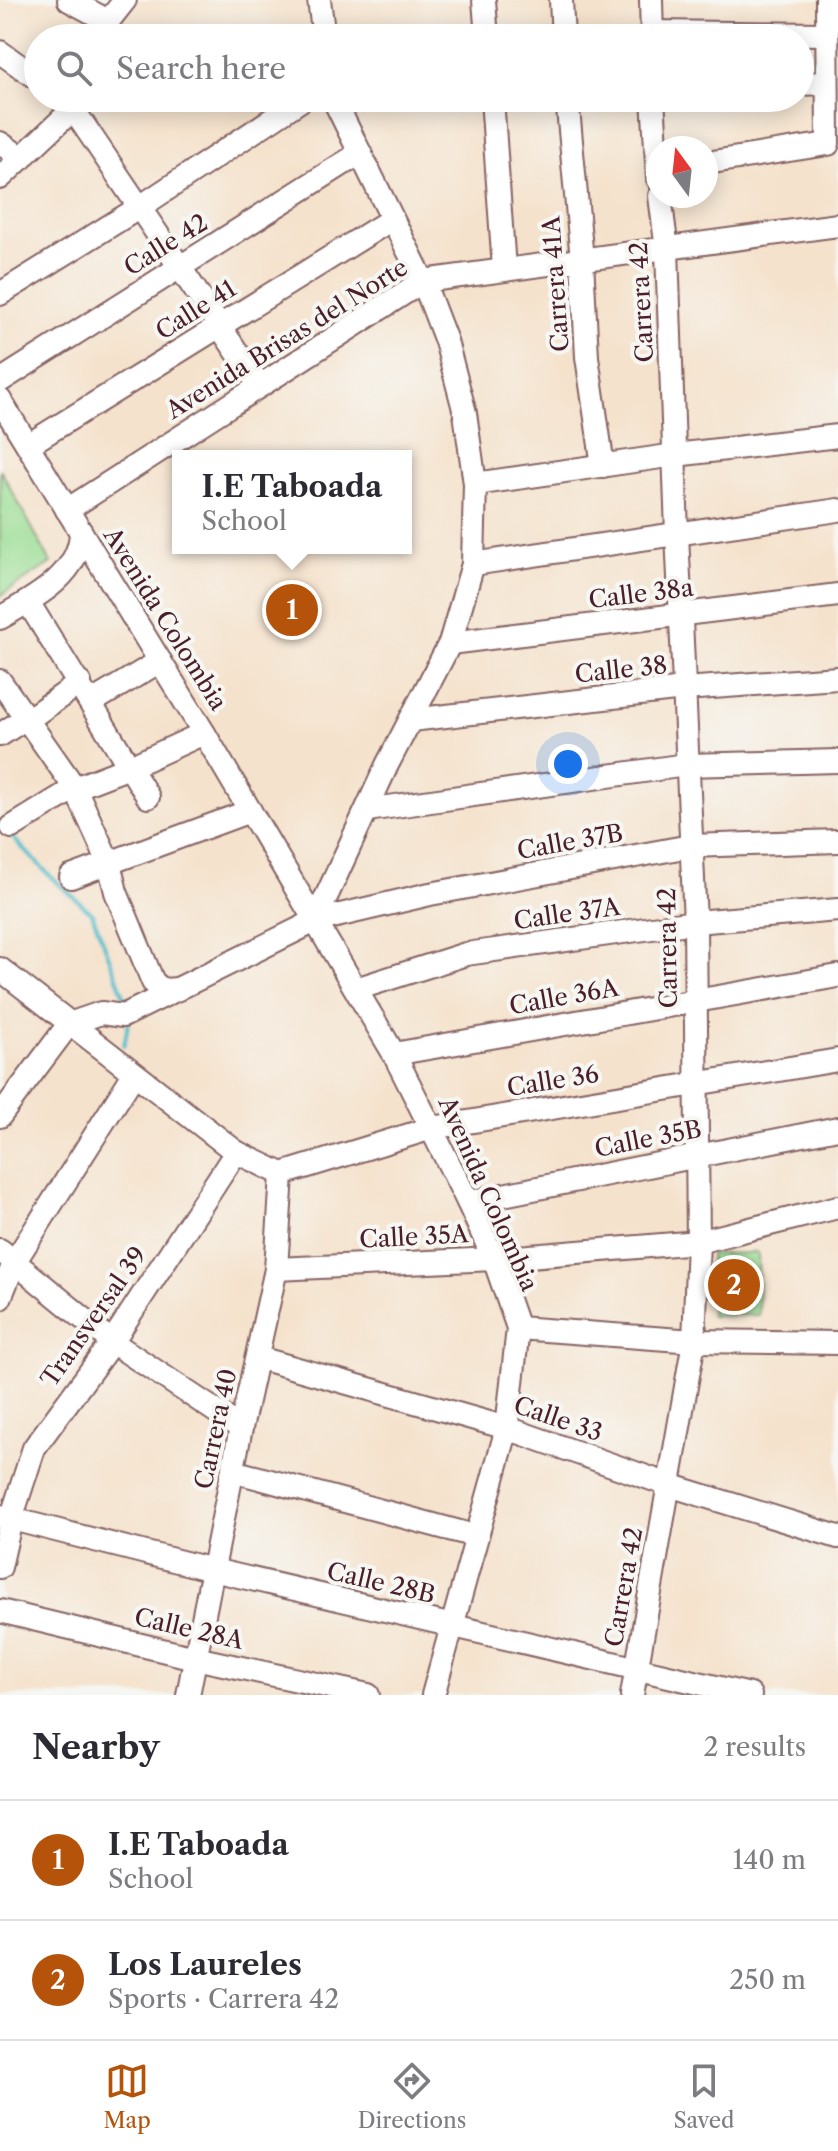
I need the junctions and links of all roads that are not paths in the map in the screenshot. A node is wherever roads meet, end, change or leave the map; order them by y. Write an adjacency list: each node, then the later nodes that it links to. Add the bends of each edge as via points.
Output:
1 (69, 0): 8 (street)
2 (125, 0): 9 (street)
3 (319, 0): 10 (street)
4 (484, 0): 11 (street)
5 (561, 0): 12 (street)
6 (651, 0): 13 (street)
7 (827, 0): 15 (street)
8 (95, 24)
9 (107, 24)
10 (322, 24)
11 (486, 24)
12 (562, 24)
13 (652, 24)
14 (814, 34): 15 (street)
15 (827, 34): 19 (street)
16 (0, 52): 17 (street)
17 (24, 69)
18 (814, 83): 19 (street)
19 (827, 83): 31 (street, via 828,144)
20 (59, 112): 30 (street)
21 (72, 112): 33 (street)
22 (283, 112): 33 (street)
23 (340, 112): 29 (street)
24 (493, 112): 40 (street)
25 (568, 112): 38 (street, Carrera 41A)
26 (654, 112): 27 (street)
27 (656, 136)
28 (0, 143): 30 (street)
29 (360, 153): 35 (street); 39 (street, Calle 42)
30 (22, 158): 32 (street)
31 (718, 161)
32 (0, 178)
33 (140, 207): 39 (street); 42 (street)
34 (662, 208): 37 (street, Carrera 42)
35 (392, 219): 41 (street); 43 (street, Calle 41)
36 (838, 225): 37 (street, Avenida Brisas del Norte)
37 (667, 250): 38 (street, Avenida Brisas del Norte); 49 (street, Carrera 42)
38 (582, 260): 40 (street, Avenida Brisas del Norte); 50 (street, Carrera 41A, via 587,357)
39 (180, 267): 43 (street); 44 (street, Calle 42)
40 (504, 269): 41 (street, Avenida Brisas del Norte)
41 (423, 281): 45 (street, Avenida Brisas del Norte); 51 (street, via 465,413)
42 (0, 294)
43 (220, 326): 45 (street); 48 (street, Calle 41)
44 (0, 381)
45 (260, 386): 52 (street, Avenida Brisas del Norte)
46 (0, 400): 48 (street, Avenida Colombia)
47 (838, 436): 49 (street)
48 (28, 445): 52 (street, Avenida Colombia)
49 (675, 455): 50 (street); 55 (street, Carrera 42)
50 (603, 466): 51 (street)
51 (475, 484): 56 (street)
52 (67, 510): 54 (street, Avenida Colombia)
53 (838, 510): 55 (street)
54 (81, 532): 58 (street, via 67,569); 62 (street, Avenida Colombia)
55 (677, 534): 56 (street); 59 (street, Carrera 42)
56 (473, 564): 61 (street)
57 (838, 595): 59 (street, Calle 38a)
58 (28, 602): 60 (street); 66 (street)
59 (681, 616): 61 (street, Calle 38a); 65 (street, Carrera 42)
60 (0, 618)
61 (450, 643): 68 (street)
62 (160, 661): 66 (street); 69 (street, Avenida Colombia)
63 (838, 678): 65 (street, Calle 38)
64 (0, 681): 67 (street)
65 (684, 689): 68 (street, Calle 38); 72 (street, Carrera 42)
66 (86, 692): 67 (street); 73 (street)
67 (26, 719): 70 (street); 74 (street)
68 (411, 720): 76 (street)
69 (204, 733): 73 (street); 77 (street, Avenida Colombia)
70 (0, 735)
71 (838, 761): 72 (street)
72 (686, 765): 76 (street); 80 (street, Carrera 42)
73 (132, 766): 74 (street); 75 (street)
74 (75, 788): 78 (street); 81 (street)
75 (148, 797)
76 (367, 810): 84 (street)
77 (250, 811): 81 (street); 84 (street, Avenida Colombia)
78 (12, 827)
79 (838, 841): 80 (street, Calle 37B)
80 (690, 846): 84 (street, Calle 37B); 85 (street, Carrera 42)
81 (109, 863): 82 (street); 88 (street, via 153,982 163,990)
82 (71, 877)
83 (838, 910): 85 (street, Calle 37A)
84 (315, 921): 88 (street, Calle 37B); 89 (street, Avenida Colombia)
85 (695, 922): 89 (street, Calle 37A, via 466,954); 90 (street, Carrera 42)
86 (0, 969): 91 (street)
87 (838, 976): 90 (street, Calle 36A)
88 (178, 989): 91 (street, Calle 37B, via 123,1016 101,1013)
89 (356, 989): 92 (street, Avenida Colombia)
90 (695, 1000): 92 (street, Calle 36A); 95 (street, Carrera 42)
91 (69, 1024): 94 (street); 96 (street)
92 (394, 1054): 97 (street, Avenida Colombia)
93 (838, 1060): 95 (street, Calle 36)
94 (134, 1074): 99 (street); 105 (street)
95 (696, 1084): 97 (street, Calle 36); 100 (street, Carrera 42)
96 (0, 1116)
97 (432, 1128): 101 (street, Calle 36); 102 (street, Avenida Colombia)
98 (838, 1128): 100 (street, Calle 35B)
99 (236, 1152): 101 (street); 111 (street, Transversal 39)
100 (696, 1157): 102 (street, Calle 35B); 104 (street, Carrera 42)
101 (282, 1174): 107 (street, Carrera 40)
102 (468, 1202): 106 (street, Avenida Colombia)
103 (838, 1207): 104 (street, Calle 35A)
104 (698, 1242): 106 (street, Calle 35A); 110 (street, Carrera 42)
105 (8, 1256): 108 (street); 111 (street)
106 (494, 1259): 107 (street, Calle 35A); 109 (street, Avenida Colombia)
107 (276, 1269): 113 (street, Carrera 40)
108 (0, 1298)
109 (518, 1328): 110 (street); 115 (street, Avenida Colombia)
110 (694, 1341): 112 (street); 117 (street, Carrera 42)
111 (112, 1342): 114 (street); 118 (street, Transversal 39, via 34,1448)
112 (838, 1343)
113 (259, 1358): 114 (street, Carrera 40); 115 (street, Calle 33)
114 (241, 1428): 116 (street, Carrera 40)
115 (507, 1428): 117 (street, Calle 33); 119 (street, Avenida Colombia)
116 (233, 1471): 119 (street); 122 (street, Carrera 40)
117 (669, 1485): 120 (street, Calle 33); 126 (street, Carrera 42)
118 (6, 1517): 121 (street, Transversal 39); 122 (street, Calle 28B)
119 (475, 1536): 124 (street, Avenida Colombia)
120 (838, 1537)
121 (0, 1567)
122 (213, 1570): 124 (street, Calle 28B); 125 (street, Carrera 40)
123 (0, 1611): 125 (street, Calle 28A)
124 (452, 1627): 126 (street, Calle 28B); 129 (street, Avenida Colombia)
125 (195, 1658): 127 (street, Carrera 40); 128 (street, Calle 28A)
126 (636, 1670): 130 (street, Carrera 42); 131 (street, Calle 28B)
127 (188, 1695)
128 (368, 1695)
129 (433, 1695)
130 (632, 1695)
131 (750, 1695)

